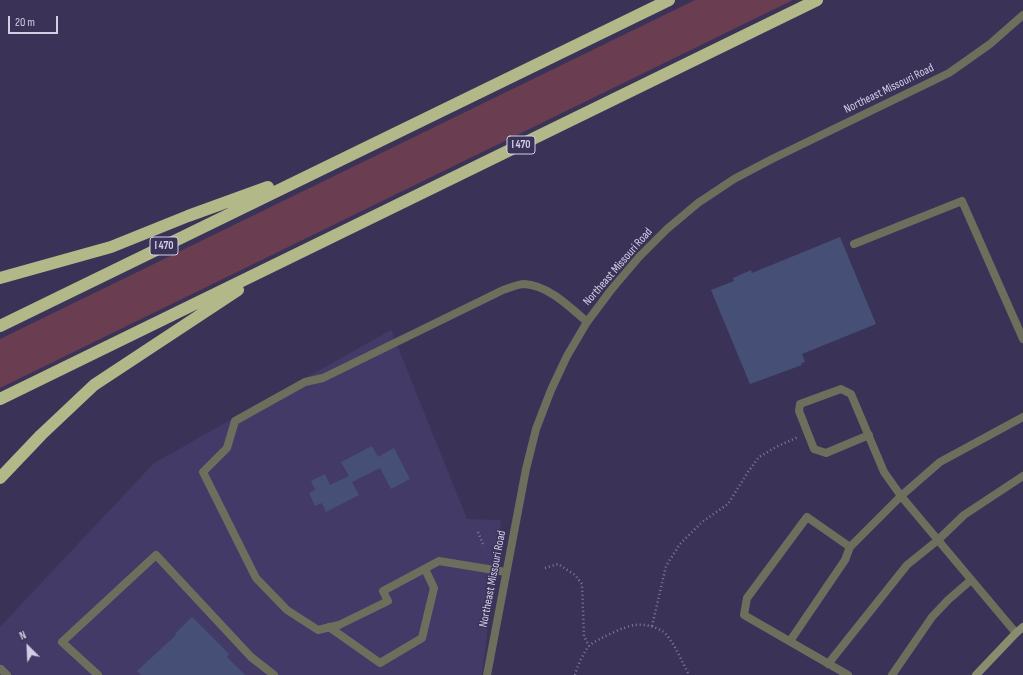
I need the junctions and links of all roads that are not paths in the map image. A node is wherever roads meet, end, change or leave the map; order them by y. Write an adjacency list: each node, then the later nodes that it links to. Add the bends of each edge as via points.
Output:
1 (669, 0): 4 (highway, I 470)
2 (817, 0): 6 (highway, I 470)
3 (1023, 15): 8 (street, Northeast Missouri Road, via 990,44 949,73 772,159 734,179 698,203 639,257)
4 (327, 166): 7 (highway, via 111,247); 9 (highway, I 470)
5 (854, 244): 10 (street, via 962,201)
6 (277, 264): 11 (highway, I 470); 15 (highway, via 94,385)
7 (0, 278)
8 (587, 322): 20 (street, Northeast Missouri Road, via 567,356 536,429); 22 (street, via 546,289 524,284 503,290 323,378 305,382 235,421 227,448 203,472 256,578 288,610 318,630)
9 (0, 326)
10 (1023, 339)
11 (0, 399)
12 (1023, 417): 16 (street, via 940,462)
13 (869, 435): 13 (street, via 851,394 841,389 800,404 799,411 814,449 826,453); 16 (street, via 884,472)
14 (1023, 476): 17 (street, via 964,515)
15 (0, 478)
16 (901, 496): 17 (street); 18 (street)
17 (938, 540): 21 (street); 26 (street, via 907,566)
18 (850, 547): 25 (street, via 845,560); 25 (street, via 807,517 747,598 744,615)
19 (424, 569): 20 (street, via 439,561); 22 (street, via 383,591 388,601 339,625); 22 (street, via 434,588 422,638 380,663)
20 (506, 572): 31 (street, Northeast Missouri Road)
21 (971, 580): 24 (street); 33 (street, via 932,617)
22 (329, 627)
23 (1023, 628): 24 (street)
24 (1016, 633): 34 (street)
25 (790, 641): 26 (street)
26 (828, 664): 32 (street)
27 (0, 670): 28 (street)
28 (7, 675)
29 (98, 675): 30 (street, via 62,642 156,555 251,658)
30 (274, 675)
31 (487, 675)
32 (848, 675)
33 (892, 675)
34 (976, 675)

